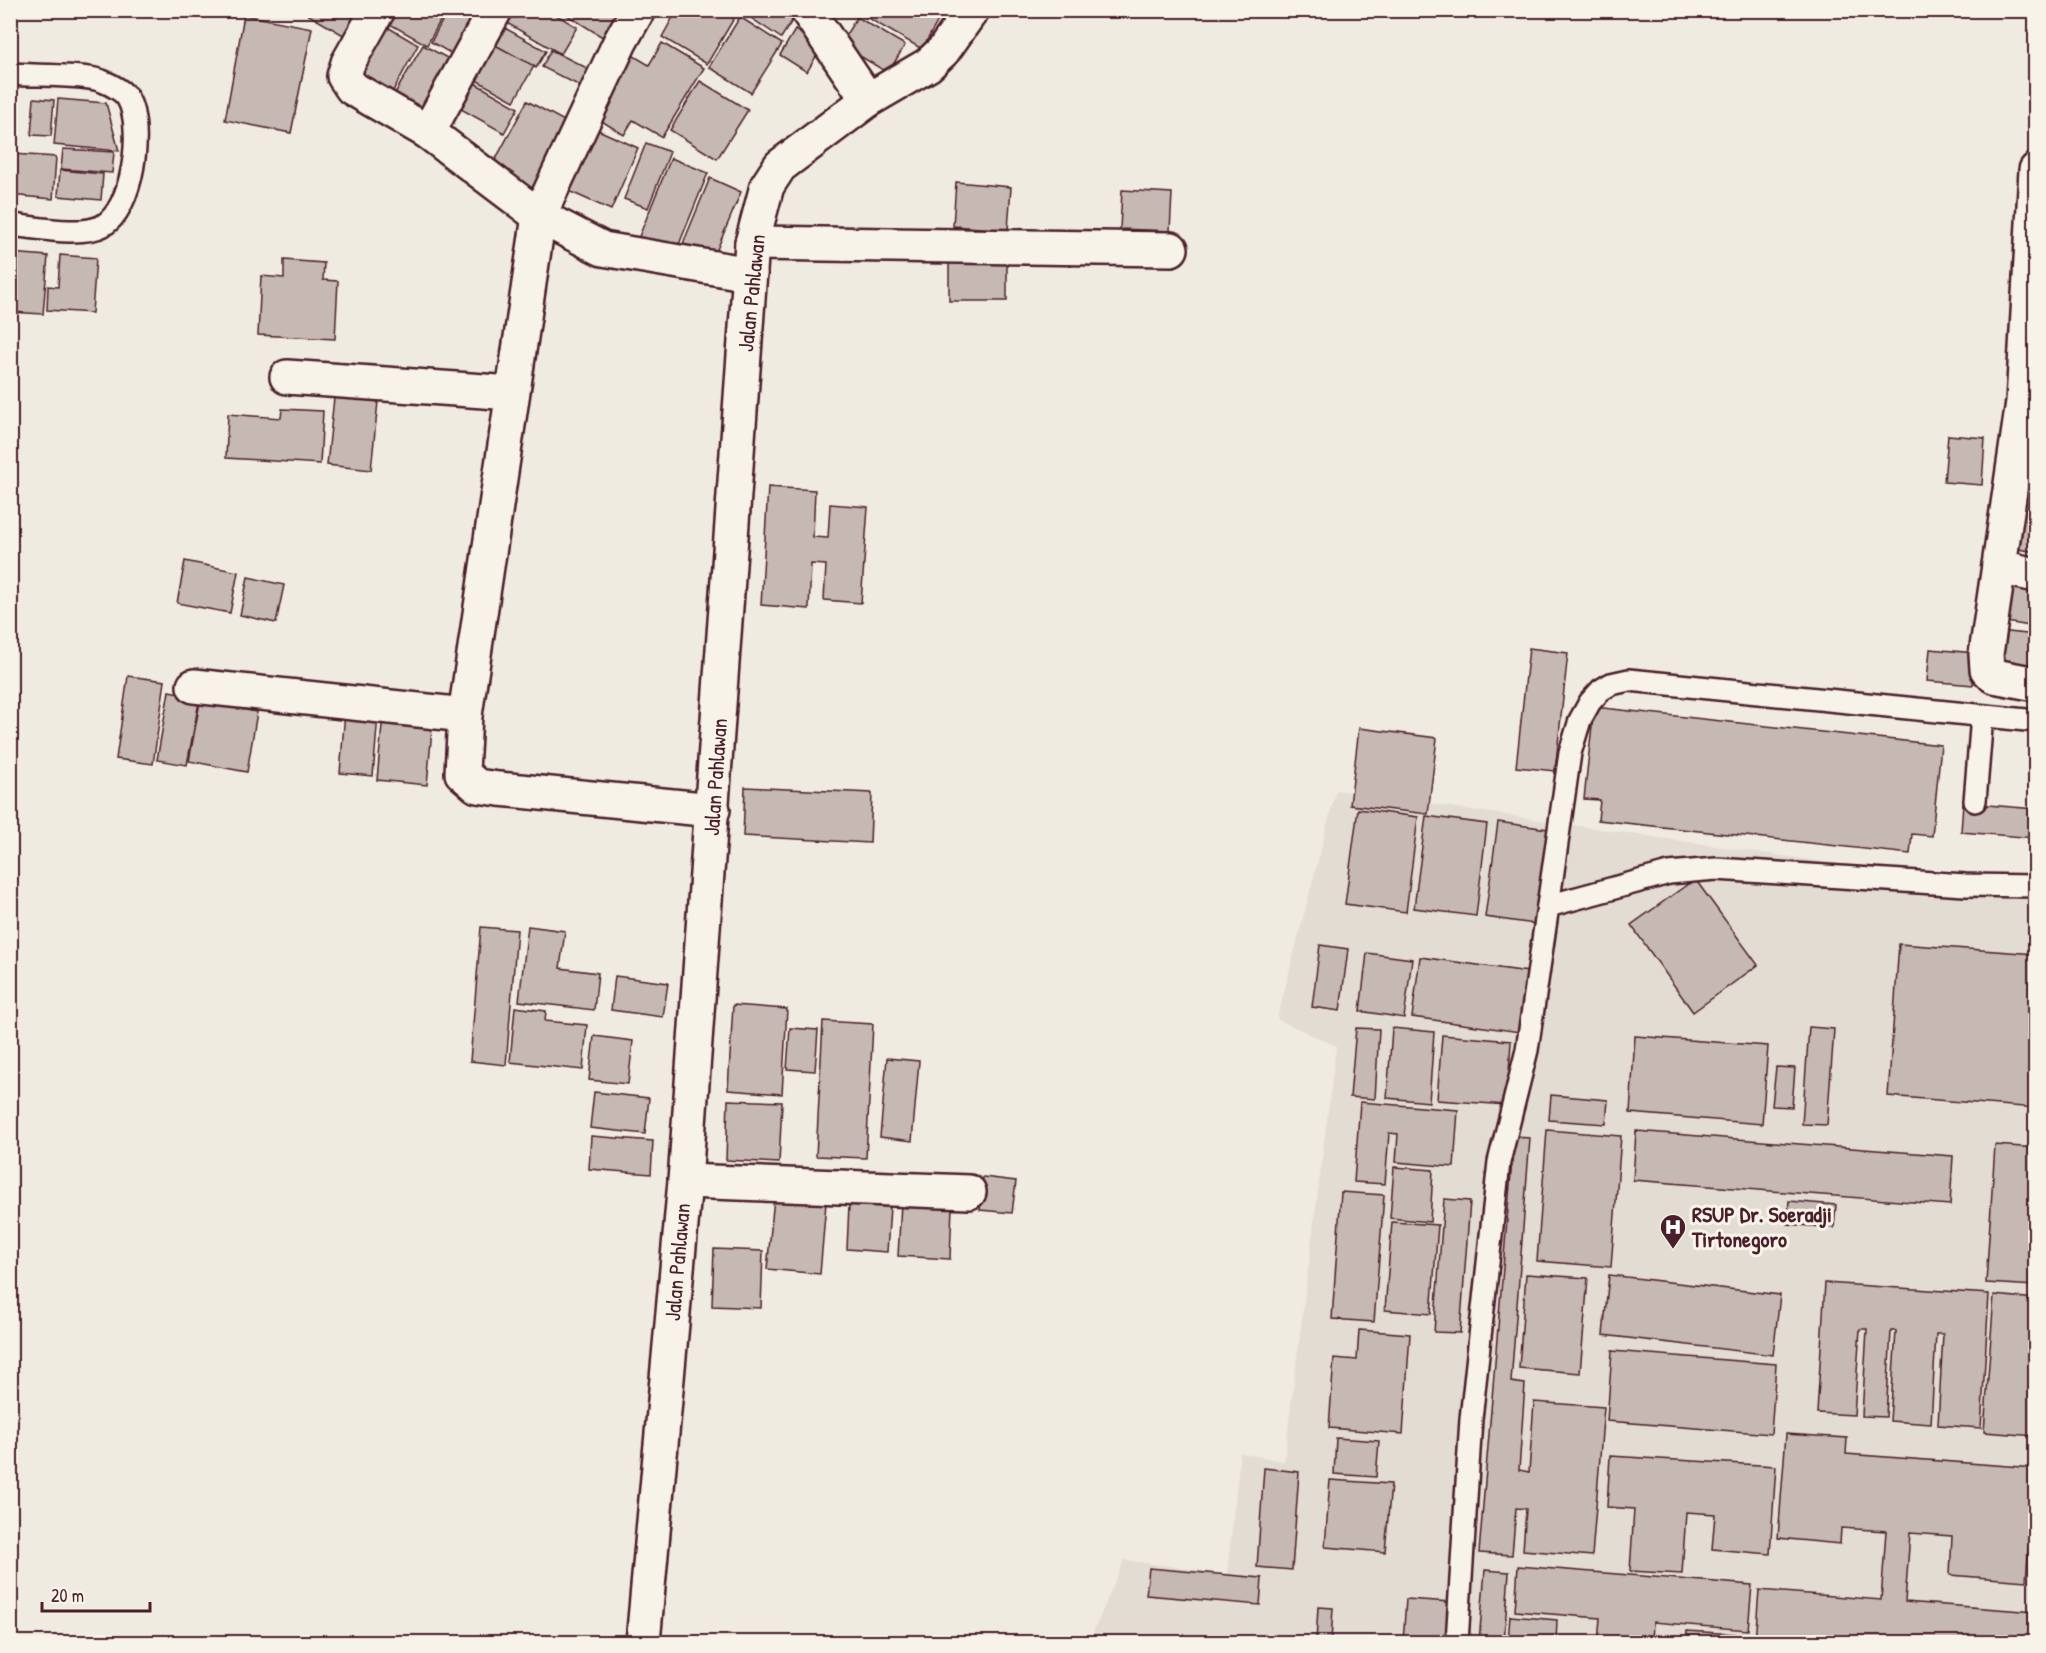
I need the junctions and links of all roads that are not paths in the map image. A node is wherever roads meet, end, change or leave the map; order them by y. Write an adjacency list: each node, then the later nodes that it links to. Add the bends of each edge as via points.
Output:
1 (378, 10): 8 (street, via 348,63 345,80 352,88)
2 (495, 10): 8 (street)
3 (638, 10): 11 (street)
4 (807, 10): 7 (street)
5 (972, 10): 7 (street, Jalan Pahlawan, via 928,65)
6 (10, 74): 12 (lane, via 100,80 127,96 133,112 135,161 121,201 111,219 100,227 73,231)
7 (868, 100): 14 (street, Jalan Pahlawan, via 780,166 767,186)
8 (428, 132): 11 (street)
9 (2036, 170): 10 (street)
10 (2034, 213): 17 (street)
11 (539, 216): 14 (street, via 603,249); 16 (street)
12 (10, 225)
13 (1172, 249): 14 (street)
14 (751, 258): 26 (street, Jalan Pahlawan)
15 (287, 377): 16 (street)
16 (512, 393): 22 (street)
17 (2029, 403): 18 (street)
18 (1999, 567): 19 (street); 20 (street, via 1987,669 1994,676)
19 (2036, 575)
20 (2036, 684)
21 (194, 686): 22 (street)
22 (465, 715): 26 (street, via 462,773 477,786)
23 (1982, 716): 24 (lane); 25 (lane); 28 (lane, via 1629,680 1611,684 1590,702 1570,753)
24 (2036, 721)
25 (1975, 801)
26 (713, 810): 29 (street, Jalan Pahlawan)
27 (2036, 886): 28 (lane, via 1716,869 1669,873)
28 (1548, 906): 32 (lane, via 1527,1050 1499,1162 1471,1419)
29 (685, 1181): 30 (street); 31 (street, Jalan Pahlawan)
30 (969, 1192)
31 (643, 1642)
32 (1457, 1642)

